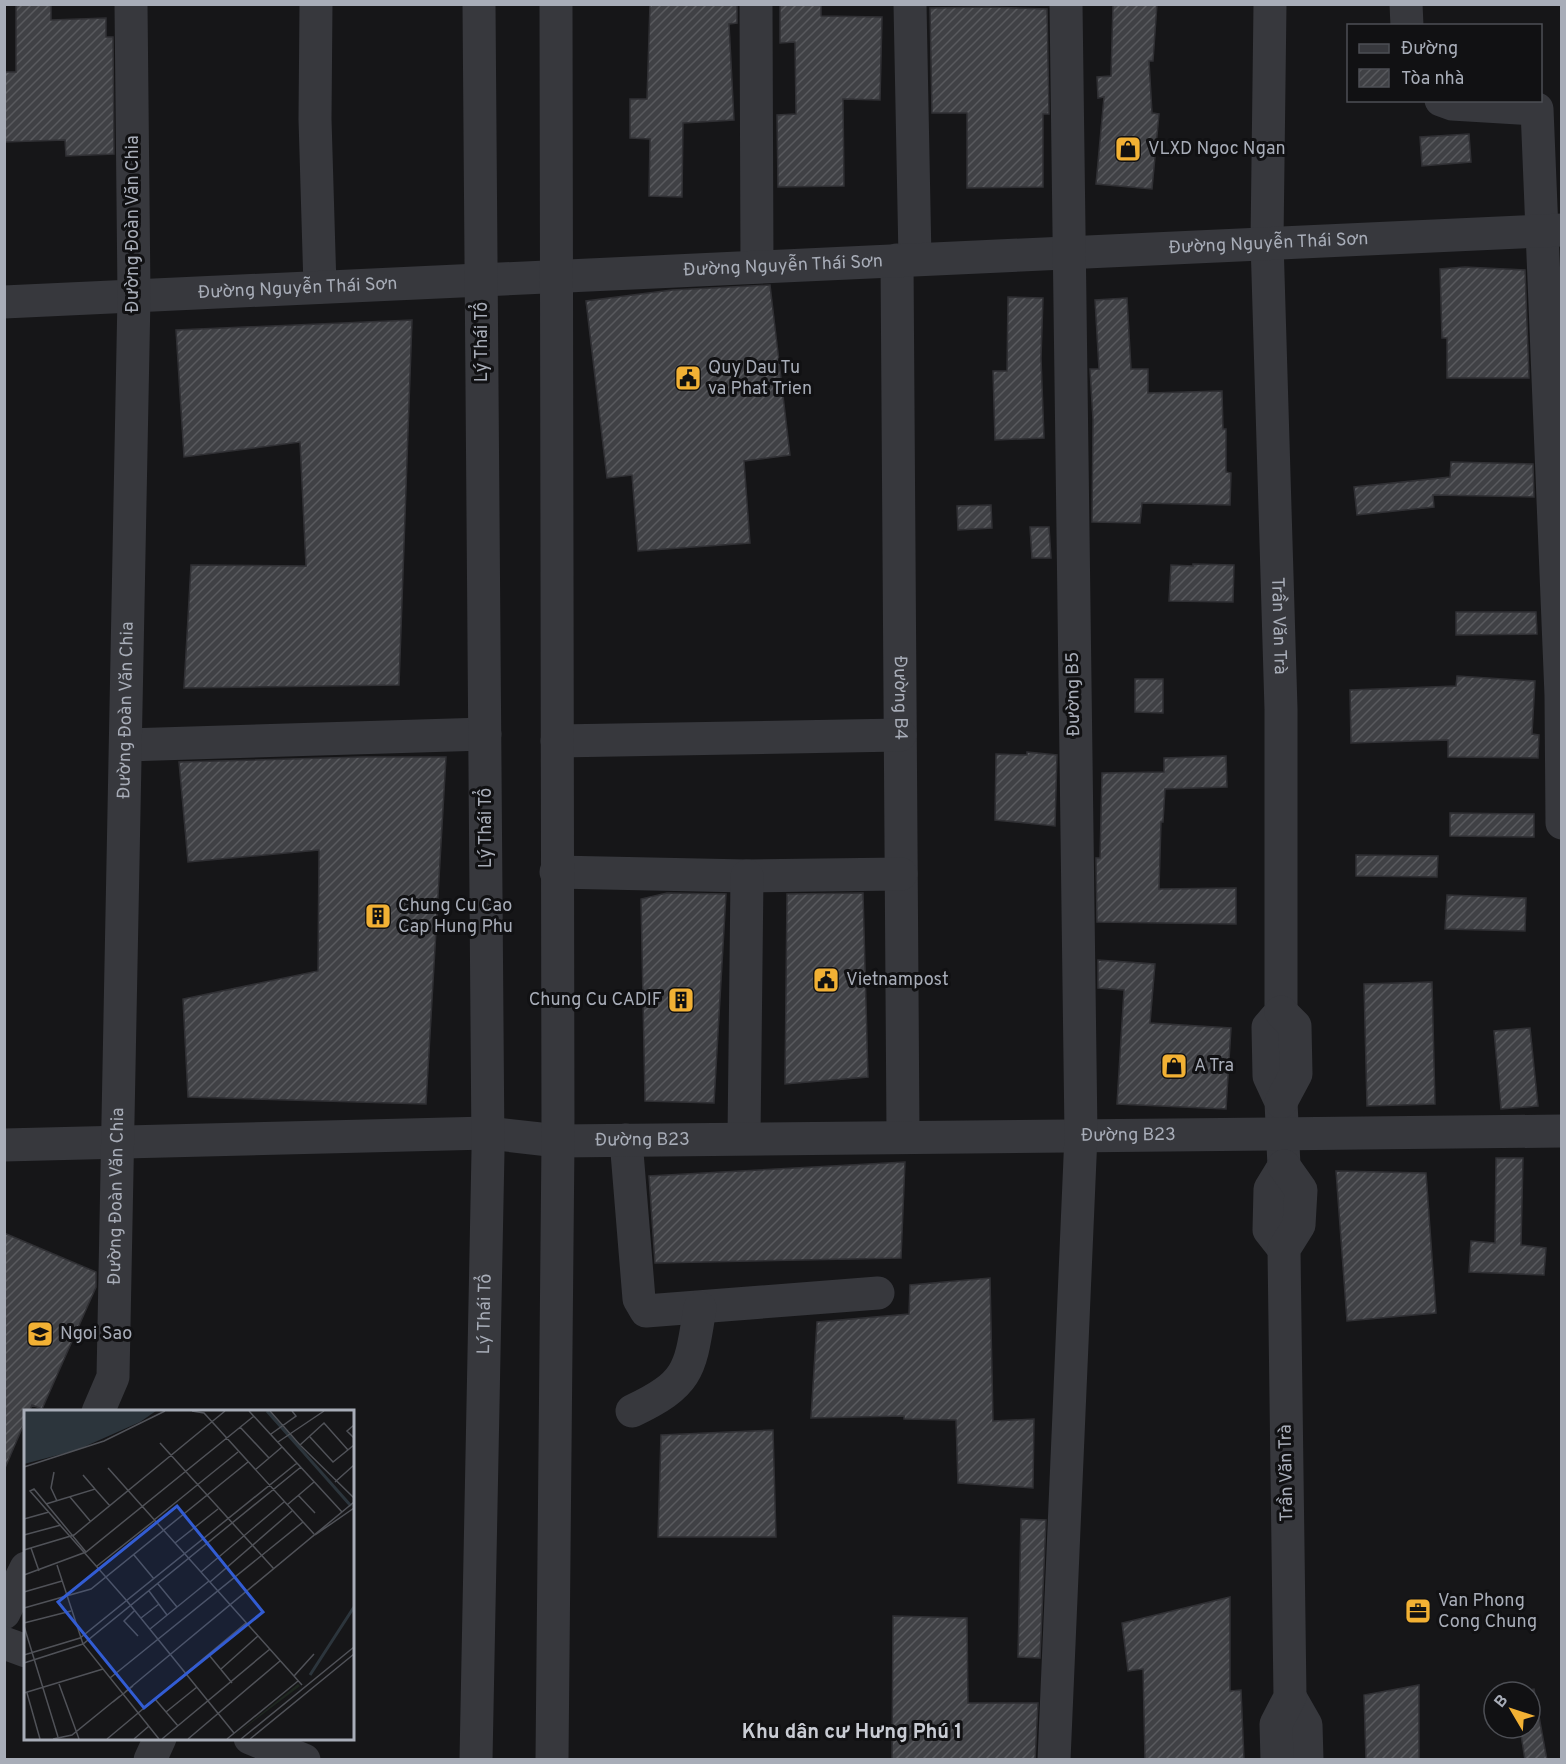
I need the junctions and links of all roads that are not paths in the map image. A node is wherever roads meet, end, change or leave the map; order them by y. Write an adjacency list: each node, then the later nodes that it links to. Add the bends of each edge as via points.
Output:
1 (131, 4): 21 (street, Đường Đoàn Văn Chia)
2 (316, 4): 20 (street)
3 (479, 4): 19 (street, Lý Thái Tổ)
4 (556, 4): 18 (street)
5 (756, 4): 17 (street)
6 (910, 4): 16 (street, Đường B4)
7 (1066, 4): 15 (street, Đường B5)
8 (1270, 4): 14 (street, Trần Văn Trà)
9 (1406, 4): 10 (street)
10 (1407, 24)
11 (1446, 102): 12 (street)
12 (1549, 108): 13 (street)
13 (1551, 230): 14 (street, Đường Nguyễn Thái Sơn); 27 (street)
14 (1267, 241): 15 (street, Đường Nguyễn Thái Sơn); 32 (street, Trần Văn Trà, via 1281,709 1281,1012 1268,1027 1269,1076)
15 (1068, 252): 16 (street, Đường Nguyễn Thái Sơn); 36 (street, Đường B5)
16 (906, 260): 17 (street, Đường Nguyễn Thái Sơn); 24 (street, Đường B4)
17 (757, 266): 18 (street, Đường Nguyễn Thái Sơn)
18 (557, 276): 19 (street, Đường Nguyễn Thái Sơn); 25 (street)
19 (482, 279): 20 (street, Đường Nguyễn Thái Sơn); 23 (street, Lý Thái Tổ)
20 (320, 287): 21 (street, Đường Nguyễn Thái Sơn)
21 (135, 296): 22 (street, Đường Nguyễn Thái Sơn); 26 (street, Đường Đoàn Văn Chia)
22 (4, 302)
23 (485, 734): 26 (street); 34 (street, Lý Thái Tổ)
24 (900, 735): 25 (street); 30 (street, Đường B4)
25 (557, 741): 29 (street)
26 (126, 746): 40 (street, Đường Đoàn Văn Chia)
27 (1561, 798): 28 (street)
28 (1562, 823)
29 (556, 872): 31 (street); 39 (street)
30 (901, 874): 31 (street); 35 (street, Đường B4)
31 (747, 876): 37 (street)
32 (1282, 1117): 33 (street, Đường B23); 36 (street, Đường B23); 50 (street, Trần Văn Trà, via 1284,1166 1270,1189 1269,1230 1284,1250)
33 (1562, 1131)
34 (488, 1133): 39 (street, Đường B23); 40 (street, Đường B23); 55 (street, Lý Thái Tổ)
35 (903, 1135): 36 (street, Đường B23); 37 (street, Đường B23)
36 (1081, 1135): 57 (street, Đường B5)
37 (744, 1138): 38 (street, Đường B23)
38 (626, 1140): 39 (street, Đường B23); 43 (street, via 642,1307 652,1312)
39 (558, 1141): 56 (street)
40 (118, 1144): 41 (street, Đường B23); 44 (street, Đường Đoàn Văn Chia, via 114,1377)
41 (4, 1145)
42 (878, 1293): 43 (street)
43 (700, 1308): 45 (street, via 689,1365 665,1395)
44 (99, 1410)
45 (632, 1411)
46 (24, 1572): 47 (street)
47 (4, 1613)
48 (4, 1643): 49 (street)
49 (24, 1650)
50 (1290, 1697): 58 (street, Trần Văn Trà, via 1276,1725); 59 (street, Trần Văn Trà, via 1306,1725)
51 (159, 1740): 53 (street)
52 (255, 1740): 54 (street)
53 (150, 1760)
54 (304, 1760)
55 (476, 1760)
56 (552, 1760)
57 (1054, 1760)
58 (1277, 1760)
59 (1307, 1760)

